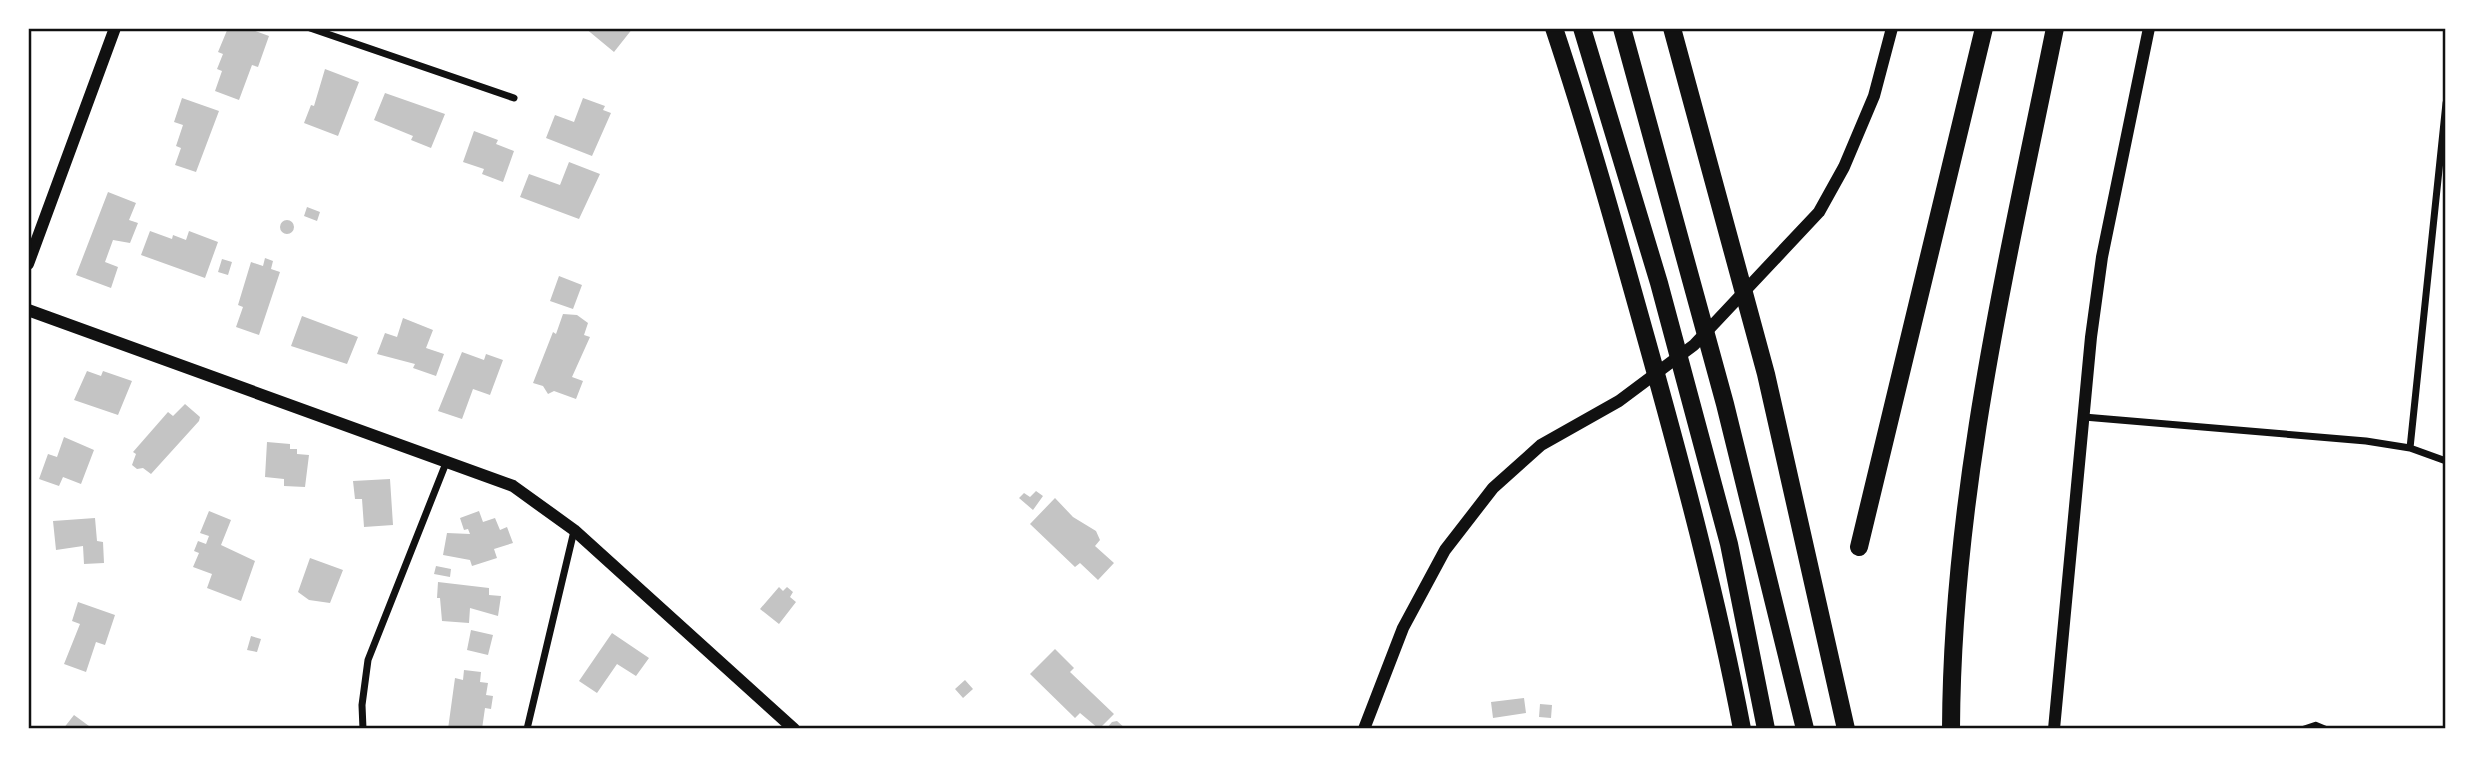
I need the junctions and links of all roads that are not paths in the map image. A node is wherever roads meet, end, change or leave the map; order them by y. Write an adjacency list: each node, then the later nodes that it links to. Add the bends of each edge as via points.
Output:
1 (115, 28): 13 (street)
2 (310, 28): 11 (street)
3 (1554, 28): 25 (highway, via 1671,429 1726,642)
4 (1582, 28): 26 (highway, via 1659,283 1729,544)
5 (1622, 28): 27 (highway, via 1725,404)
6 (1672, 28): 28 (highway, via 1766,374)
7 (1892, 28): 24 (street, via 1874,96 1819,212 1694,345 1619,401 1541,445 1493,488 1445,550 1403,628)
8 (1984, 28): 20 (highway)
9 (2055, 28): 29 (highway, via 1967,479 1954,615)
10 (2149, 28): 15 (street, via 2102,257)
11 (514, 98)
12 (2446, 103): 16 (street)
13 (28, 264)
14 (28, 310): 18 (street)
15 (2084, 418): 16 (street); 30 (street)
16 (2410, 448): 17 (street)
17 (2446, 461)
18 (446, 463): 19 (street, via 513,486); 21 (street, via 368,660)
19 (574, 530): 22 (street); 23 (street)
20 (1859, 547)
21 (363, 729)
22 (527, 729)
23 (794, 729)
24 (1364, 729)
25 (1742, 729)
26 (1766, 729)
27 (1805, 729)
28 (1846, 729)
29 (1951, 729)
30 (2054, 729)
31 (2301, 729): 32 (lane, via 2316,724)
32 (2328, 729)

